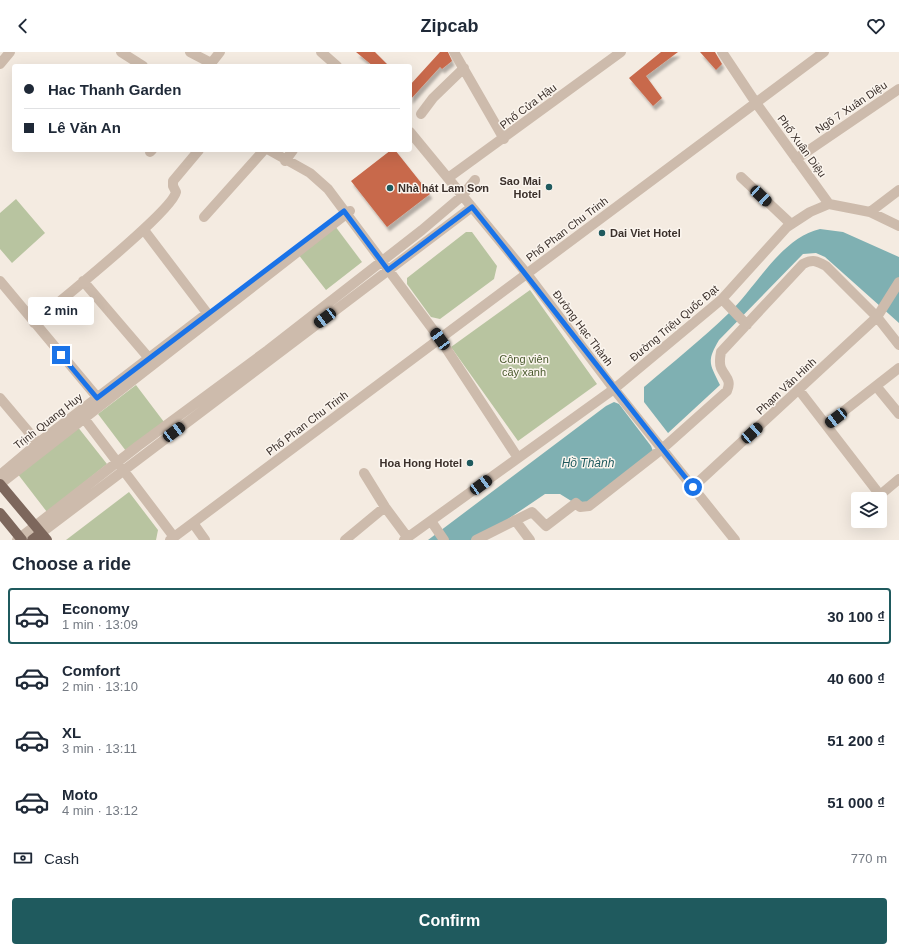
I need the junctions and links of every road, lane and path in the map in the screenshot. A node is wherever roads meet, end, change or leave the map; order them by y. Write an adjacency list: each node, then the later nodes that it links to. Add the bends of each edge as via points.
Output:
1 (10, 52): 10 (street)
2 (121, 52): 11 (street)
3 (190, 52): 12 (street)
4 (220, 52): 12 (street)
5 (321, 52): 13 (street)
6 (454, 52): 14 (street)
7 (621, 52): 19 (street, Phố Cửa Hậu)
8 (722, 52): 16 (street, Phố Xuân Diệu)
9 (824, 52): 16 (street, Phố Phan Chu Trinh)
10 (0, 64)
11 (139, 64)
12 (210, 64)
13 (335, 64)
14 (464, 68): 17 (street, via 433,98); 19 (street)
15 (899, 89): 24 (street, Ngõ 7 Xuân Diệu)
16 (756, 103): 24 (street, Phố Xuân Diệu); 41 (street, Phố Phan Chu Trinh)
17 (421, 114)
18 (412, 134): 27 (street, Đường Hạc Thành)
19 (504, 139): 27 (street, Phố Cửa Hậu)
20 (197, 152): 38 (street, via 174,181 175,198)
21 (262, 152): 35 (street)
22 (272, 152): 25 (street)
23 (291, 152): 25 (street)
24 (796, 159): 31 (street, Phố Xuân Diệu)
25 (285, 160): 33 (street, via 322,184)
26 (741, 177): 36 (street)
27 (448, 178): 30 (street, Đường Hạc Thành)
28 (475, 180): 30 (street)
29 (899, 190): 34 (street)
30 (462, 196): 32 (street, Đường Hạc Thành); 39 (street)
31 (829, 204): 34 (street); 36 (street, Đường Triệu Quốc Đạt)
32 (472, 207): 40 (street); 41 (street, Đường Hạc Thành)
33 (347, 212): 39 (street); 46 (street, Trịnh Quang Huy); 60 (street)
34 (870, 212): 37 (street)
35 (204, 217)
36 (791, 224): 45 (street, Đường Triệu Quốc Đạt)
37 (899, 226)
38 (144, 230): 43 (street); 46 (street)
39 (381, 261): 40 (street); 65 (street)
40 (388, 270): 50 (street); 65 (street)
41 (527, 274): 50 (street, Phố Phan Chu Trinh); 55 (street, Đường Hạc Thành)
42 (0, 281): 48 (street)
43 (83, 281): 48 (street); 52 (street)
44 (899, 282): 47 (street, Phạm Văn Hinh)
45 (725, 302): 49 (street); 55 (street, Đường Triệu Quốc Đạt)
46 (207, 313): 52 (street, Trịnh Quang Huy)
47 (877, 317): 49 (street, via 826,266 818,261 810,261 804,264); 51 (street); 56 (street, Phạm Văn Hinh)
48 (34, 323): 58 (street)
49 (747, 325): 63 (street, via 721,352 719,360 728,378 727,391)
50 (440, 339): 64 (street); 73 (street, Phố Phan Chu Trinh)
51 (899, 345)
52 (148, 357): 58 (street, Trịnh Quang Huy)
53 (899, 368): 54 (street)
54 (876, 386): 59 (street); 61 (street)
55 (614, 389): 63 (street, Đường Hạc Thành); 64 (street, Đường Triệu Quốc Đạt)
56 (799, 390): 61 (street); 69 (street, Phạm Văn Hinh)
57 (0, 398): 62 (street)
58 (97, 398): 60 (street, Trịnh Quang Huy)
59 (899, 414)
60 (81, 415): 62 (street, Trịnh Quang Huy); 65 (street); 68 (street)
61 (826, 425): 67 (street, via 880,495)
62 (38, 443): 68 (street, Trịnh Quang Huy)
63 (662, 449): 69 (street, Đường Hạc Thành); 72 (street, via 589,506 580,507 576,503 546,526 532,512)
64 (518, 458): 74 (street, Đường Triệu Quốc Đạt)
65 (121, 466): 75 (street); 76 (street)
66 (364, 473): 70 (street)
67 (899, 479)
68 (0, 482): 75 (main road)
69 (693, 487): 79 (street, Đường Hạc Thành)
70 (385, 507): 78 (street); 82 (street)
71 (0, 514): 77 (main road)
72 (515, 520): 84 (street); 85 (street)
73 (193, 523): 76 (street, Phố Phan Chu Trinh); 81 (street)
74 (433, 524): 78 (street, Đường Triệu Quốc Đạt); 83 (street)
75 (41, 533): 77 (street); 80 (main road)
76 (172, 538)
77 (19, 539)
78 (406, 539)
79 (732, 539)
80 (32, 540)
81 (205, 540)
82 (345, 540)
83 (444, 540)
84 (476, 540)
85 (530, 540)

